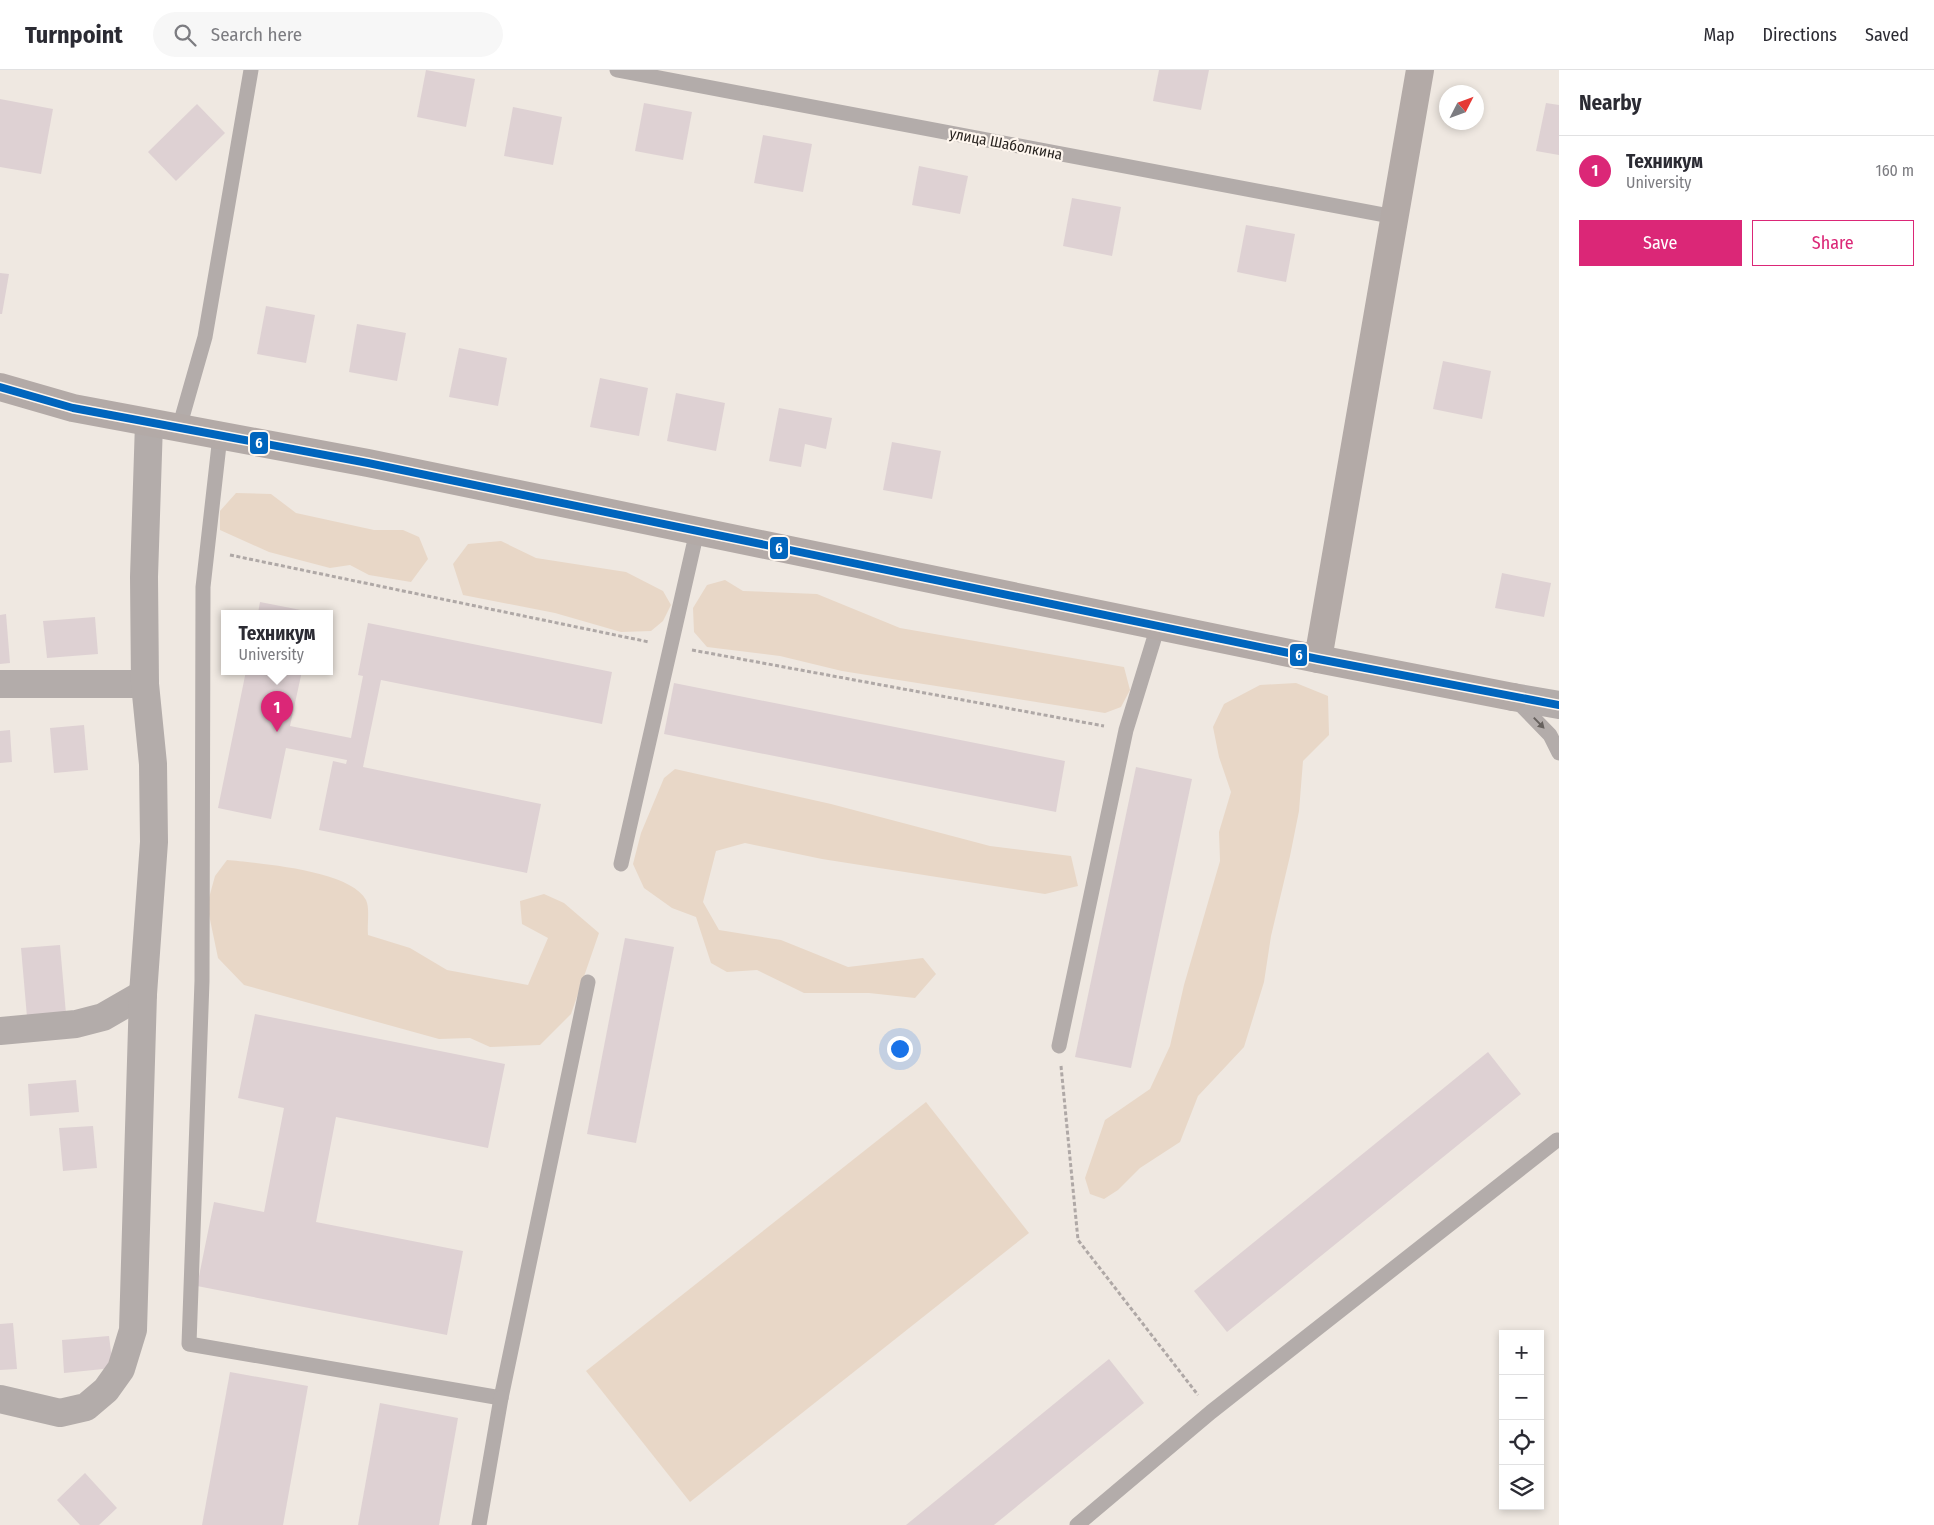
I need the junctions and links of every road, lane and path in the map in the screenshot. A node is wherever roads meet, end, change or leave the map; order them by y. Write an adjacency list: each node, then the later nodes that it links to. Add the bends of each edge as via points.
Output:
1 (250, 70): 7 (lane, via 205,337)
2 (617, 70): 4 (lane, улица Шаболкина)
3 (1420, 70): 4 (main road)
4 (1395, 217): 11 (main road)
5 (0, 387): 6 (main road, via 73,408)
6 (149, 423): 7 (main road); 13 (street, via 144,577)
7 (179, 428): 8 (main road)
8 (220, 436): 9 (main road); 23 (lane, via 203,587 202,981 189,1344)
9 (697, 531): 10 (main road); 17 (lane)
10 (1158, 626): 11 (main road); 21 (lane, via 1126,730)
11 (1318, 659): 14 (main road)
12 (0, 684): 13 (street)
13 (145, 684): 19 (street, via 153,764 154,842)
14 (1513, 697): 15 (street); 16 (lane, one-way to 16, via 1550,735)
15 (1559, 705)
16 (1559, 753)
17 (621, 864)
18 (588, 982): 23 (lane)
19 (143, 994): 20 (street, via 103,1017 76,1024); 24 (street, via 133,1330 121,1369 106,1390 86,1407 60,1413)
20 (0, 1030)
21 (1058, 1046): 25 (path, via 1078,1240)
22 (1558, 1140): 25 (lane)
23 (501, 1398): 26 (lane)
24 (0, 1399)
25 (1211, 1412): 27 (lane)
26 (478, 1525)
27 (1078, 1525)

